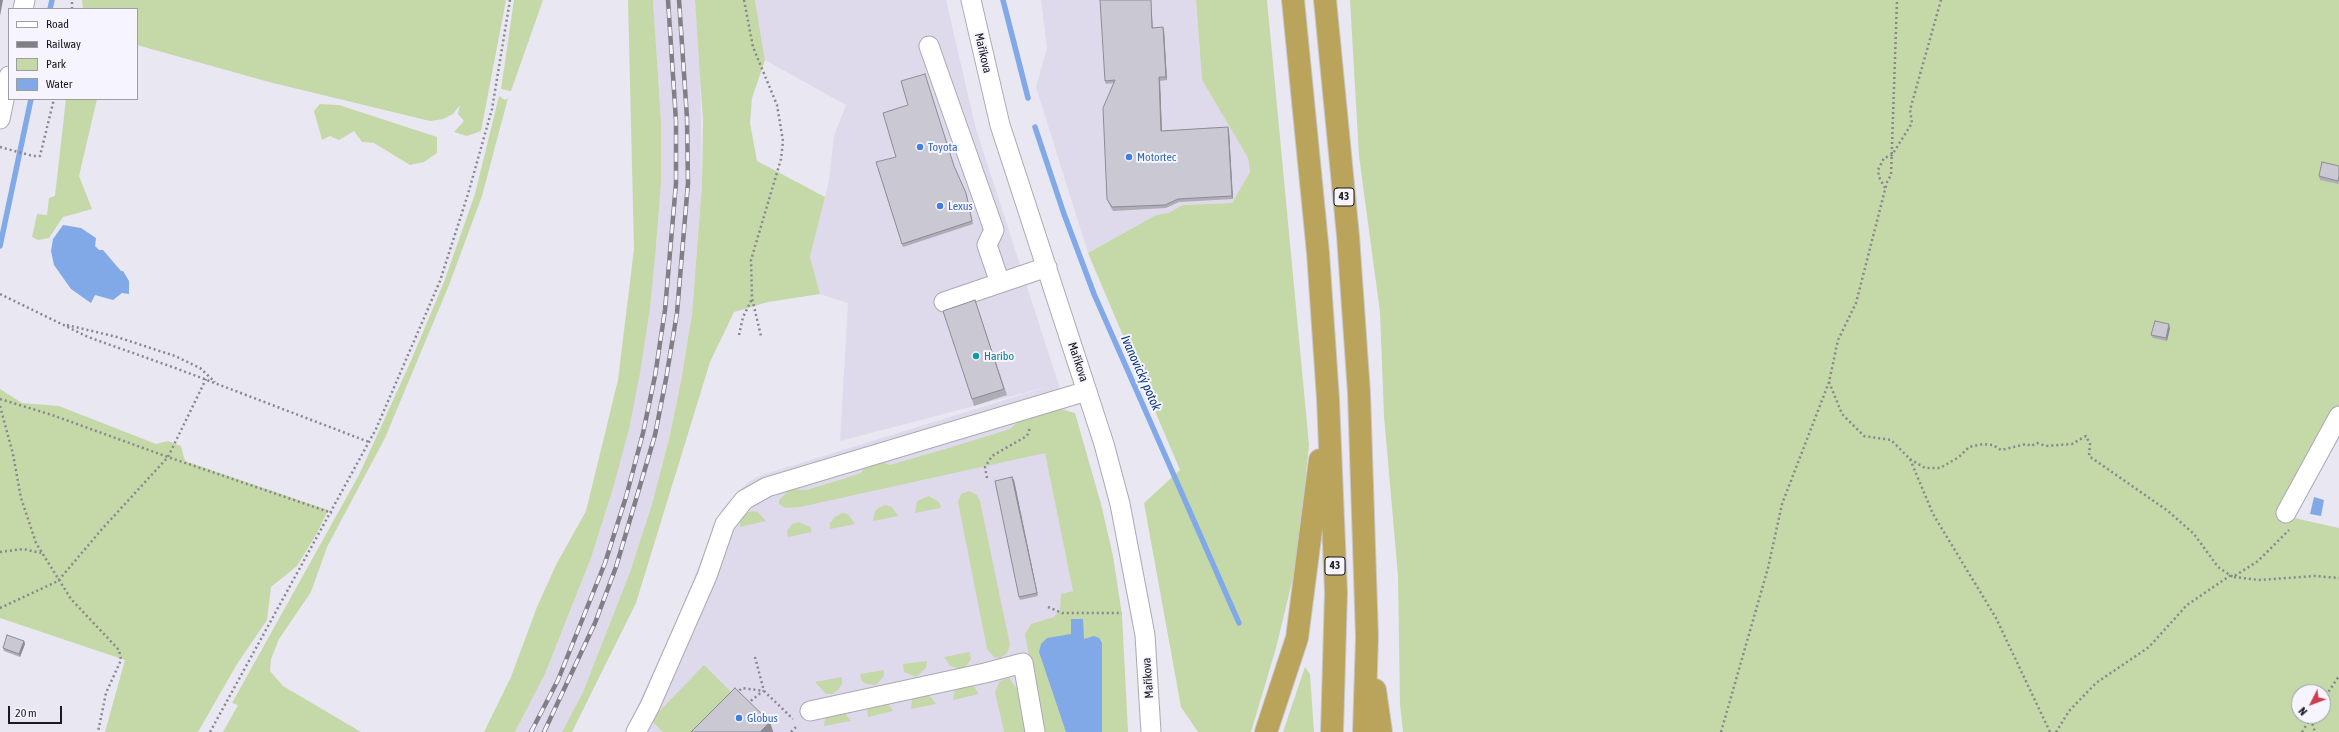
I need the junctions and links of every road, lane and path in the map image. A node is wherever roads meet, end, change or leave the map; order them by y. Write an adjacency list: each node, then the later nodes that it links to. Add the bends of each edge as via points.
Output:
1 (510, 0): 32 (path, via 492,109 468,194 440,281)
2 (744, 0): 18 (path, via 753,47 777,105 783,141 781,159 751,260)
3 (971, 0): 15 (street, Maříkova, via 1000,126)
4 (1293, 0): 28 (highway, 43, via 1318,253)
5 (1325, 0): 46 (highway, 43, via 1348,236 1359,386)
6 (1897, 0): 13 (path)
7 (1941, 0): 13 (path, via 1910,110 1912,123)
8 (929, 46): 16 (street, via 994,230 987,245)
9 (8, 81): 11 (street)
10 (54, 100): 12 (path, via 40,156)
11 (0, 119)
12 (0, 147)
13 (1892, 155): 14 (path, via 1891,175); 14 (path, via 1884,158 1878,170 1878,177)
14 (1886, 189): 24 (path, via 1856,303 1838,340)
15 (1047, 267): 16 (street); 26 (street, Maříkova)
16 (1000, 283): 19 (street)
17 (0, 294): 20 (path)
18 (752, 298): 21 (path, via 743,317); 22 (path)
19 (944, 302)
20 (62, 324): 23 (path, via 88,337); 25 (path, via 117,337 174,356 200,368)
21 (739, 335)
22 (761, 336)
23 (206, 380): 25 (path); 33 (path)
24 (1829, 382): 34 (path, via 1842,414 1864,436 1892,440); 63 (path, via 1782,504 1768,568)
25 (217, 384): 32 (path)
26 (1087, 391): 29 (street); 58 (street, Maříkova, via 1120,504 1143,627)
27 (0, 399): 33 (path)
28 (1328, 399): 59 (highway, via 1297,638); 60 (highway, 43, via 1336,592)
29 (1041, 404): 35 (path, via 1026,436 992,456 985,467); 56 (street, via 767,487 744,500 725,524 707,576)
30 (0, 406): 39 (path, via 21,498 36,543)
31 (2339, 416): 37 (street)
32 (369, 442): 36 (path)
33 (168, 457): 36 (path); 42 (path)
34 (1910, 459): 40 (path, via 1926,468 1940,468 1959,457 1969,447 1982,444 1993,445 2002,450 2037,443 2046,446 2072,444 2086,436 2090,444 2089,456 2168,511 2194,534 2218,567); 64 (path, via 1933,514 1996,618)
35 (987, 478)
36 (332, 513): 55 (path)
37 (2289, 520): 40 (path, via 2258,561)
38 (0, 552): 39 (path, via 24,549)
39 (42, 553): 42 (path)
40 (2232, 576): 41 (path, via 2259,580 2315,576); 65 (path, via 2187,605 2149,647 2096,683 2069,711)
41 (2339, 578)
42 (58, 581): 44 (path); 54 (path, via 71,599 119,650 121,660 106,693)
43 (1048, 607): 45 (path, via 1062,613)
44 (0, 608)
45 (1124, 613)
46 (1367, 637): 61 (highway, 43); 62 (highway)
47 (755, 657): 50 (path)
48 (2339, 676): 49 (path)
49 (2331, 688)
50 (764, 691): 51 (path, via 742,688); 52 (path); 53 (path)
51 (731, 699)
52 (746, 705)
53 (804, 717): 57 (street, via 1023,663)
54 (98, 732)
55 (210, 732)
56 (636, 732)
57 (1035, 732)
58 (1152, 732)
59 (1266, 732)
60 (1332, 732)
61 (1364, 732)
62 (1381, 732)
63 (1720, 732)
64 (2050, 732)
65 (2056, 732)

